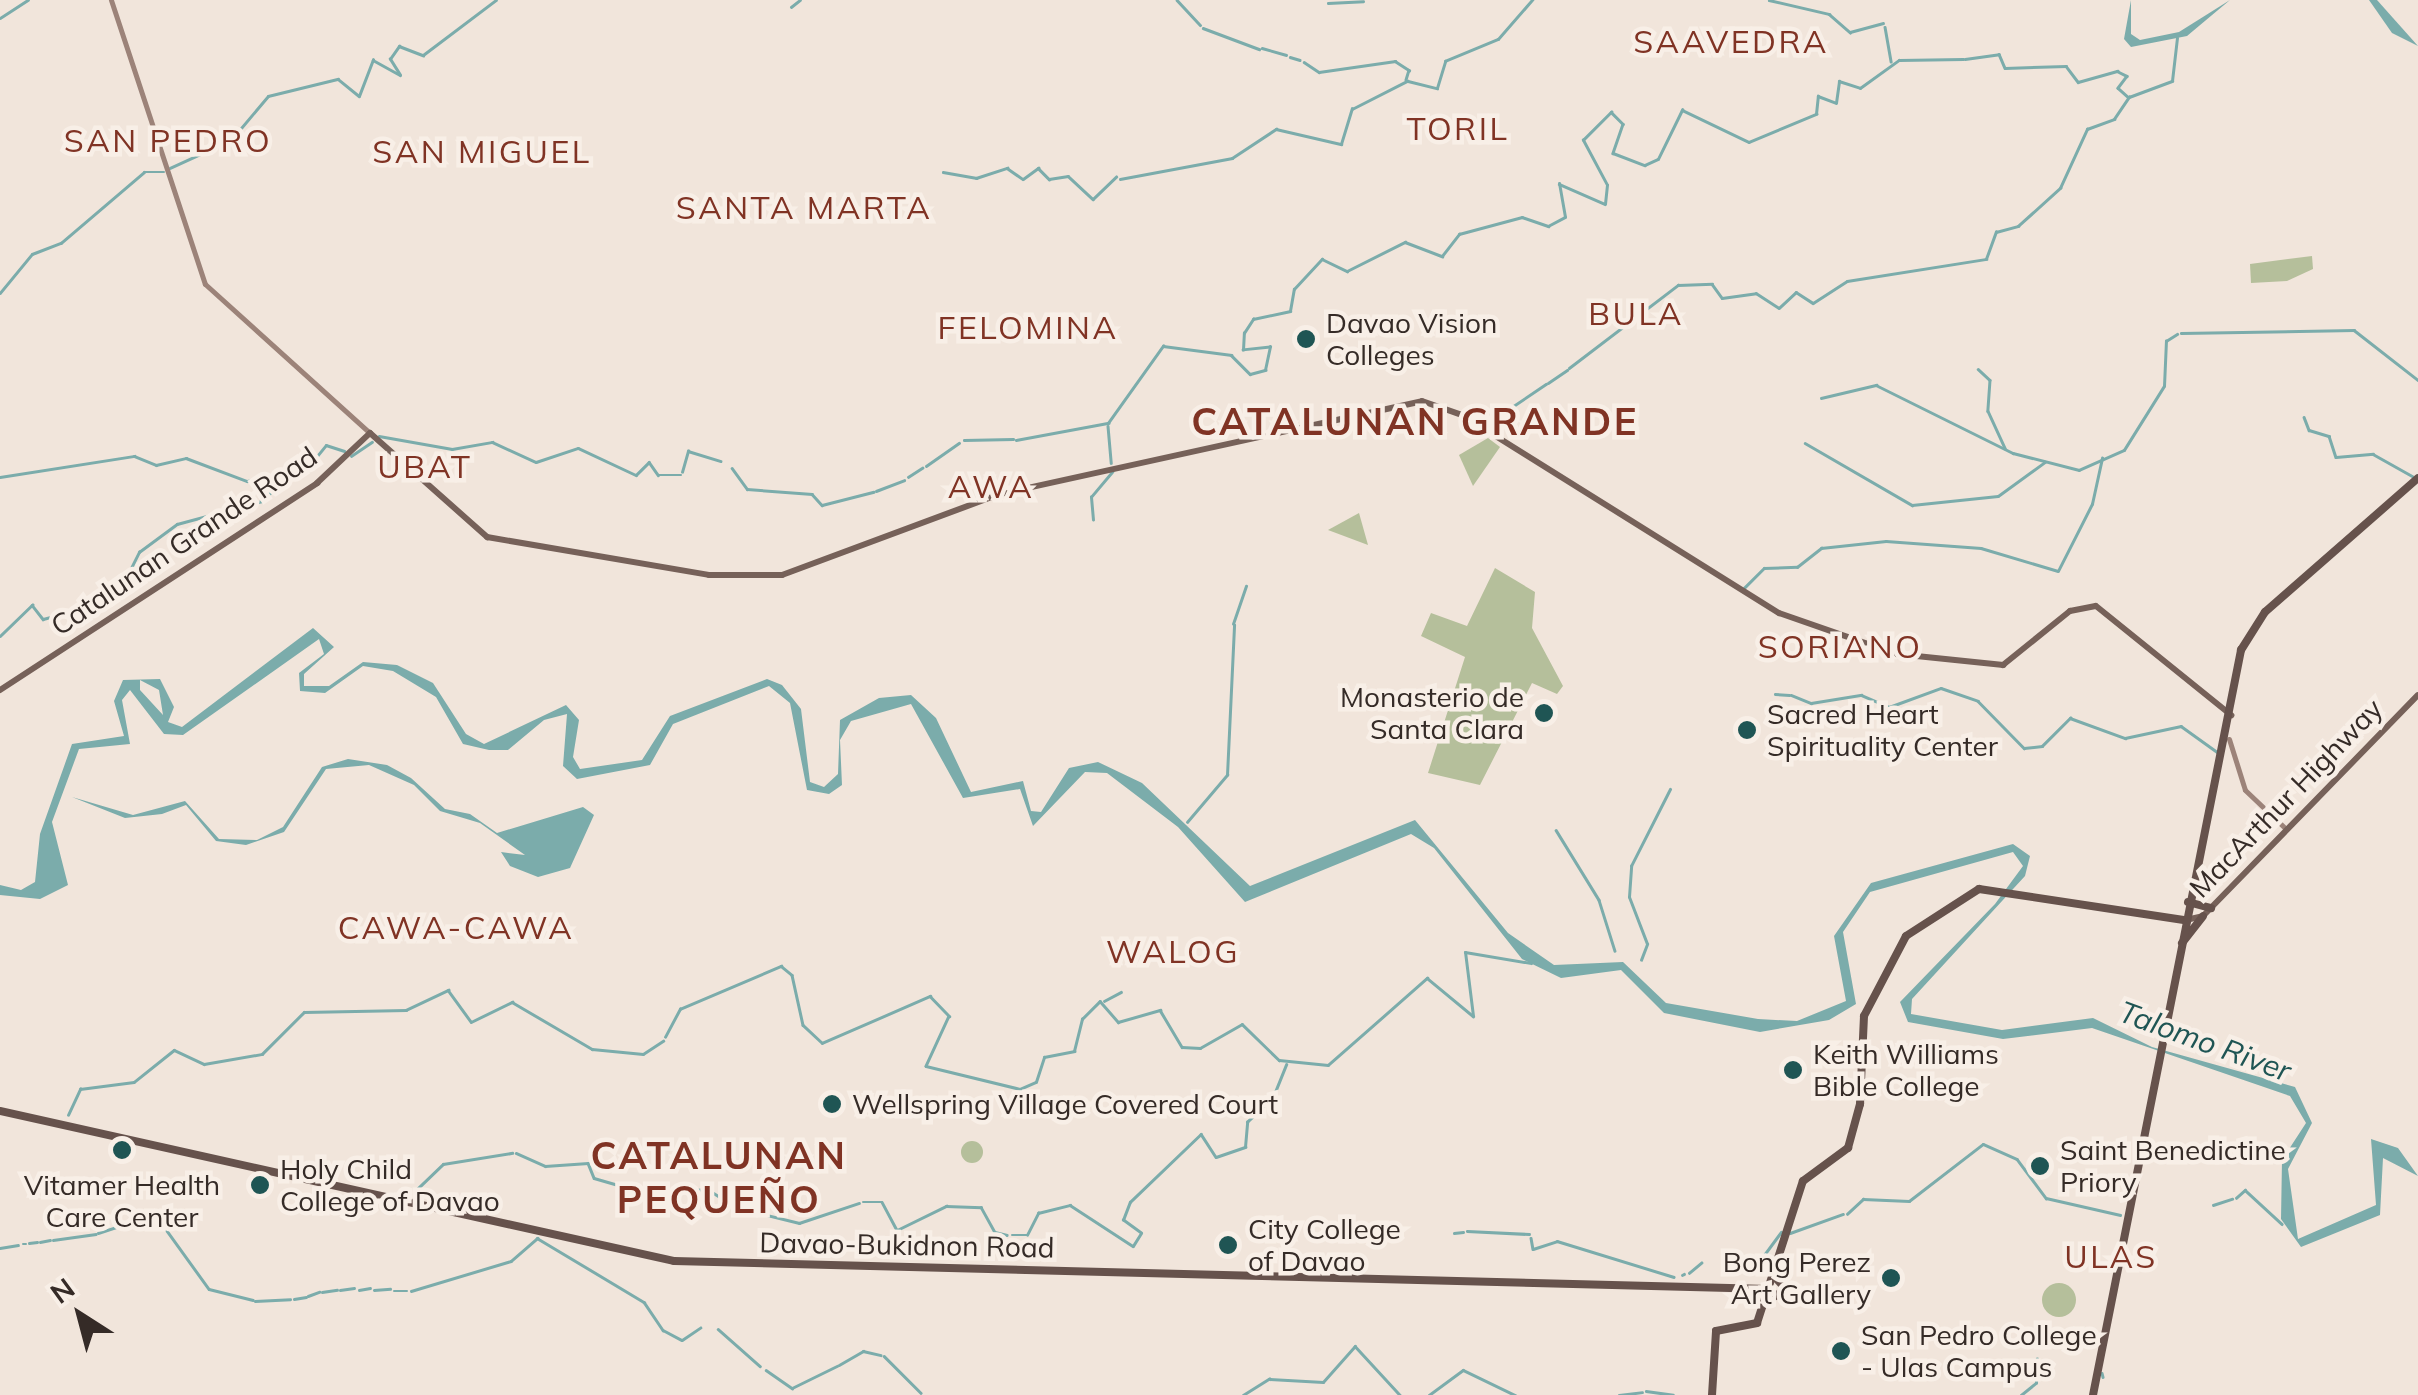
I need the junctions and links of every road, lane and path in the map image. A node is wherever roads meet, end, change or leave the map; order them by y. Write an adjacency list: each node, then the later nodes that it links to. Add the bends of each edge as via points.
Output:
1 (111, 0): 2 (main road, via 205,284)
2 (370, 434): 4 (main road, Catalunan Grande Road, via 317,483); 6 (main road, via 487,537 709,575 774,575 1000,494 1365,409 1433,402 1779,613 1900,654 2003,664 2066,614 2096,606)
3 (2418, 478): 6 (highway, via 2254,625 2238,660)
4 (0, 690)
5 (2418, 695): 8 (main road, MacArthur Highway)
6 (2232, 716): 7 (highway)
7 (2229, 739): 8 (main road, via 2246,790); 9 (highway)
8 (2286, 829): 10 (main road, MacArthur Highway)
9 (2188, 902): 10 (highway); 12 (highway); 13 (highway)
10 (2211, 908): 11 (main road, MacArthur Highway)
11 (2204, 916): 13 (main road, MacArthur Highway); 15 (highway)
12 (2164, 917): 13 (highway); 14 (highway); 17 (highway, via 1996,891 1957,896 1890,956 1862,1025 1850,1141 1803,1180)
13 (2184, 920): 14 (highway, MacArthur Highway)
14 (2182, 930): 15 (highway, MacArthur Highway)
15 (2180, 947): 22 (highway, MacArthur Highway)
16 (0, 1111): 18 (highway, Davao-Bukidnon Road, via 674,1261)
17 (1772, 1274): 18 (highway); 19 (highway); 20 (highway, via 1786,1289)
18 (1756, 1288): 19 (highway, Davao-Bukidnon Road); 20 (highway)
19 (1768, 1288): 20 (highway)
20 (1763, 1306): 21 (highway, via 1751,1328 1716,1330)
21 (1712, 1395)
22 (2093, 1395)

